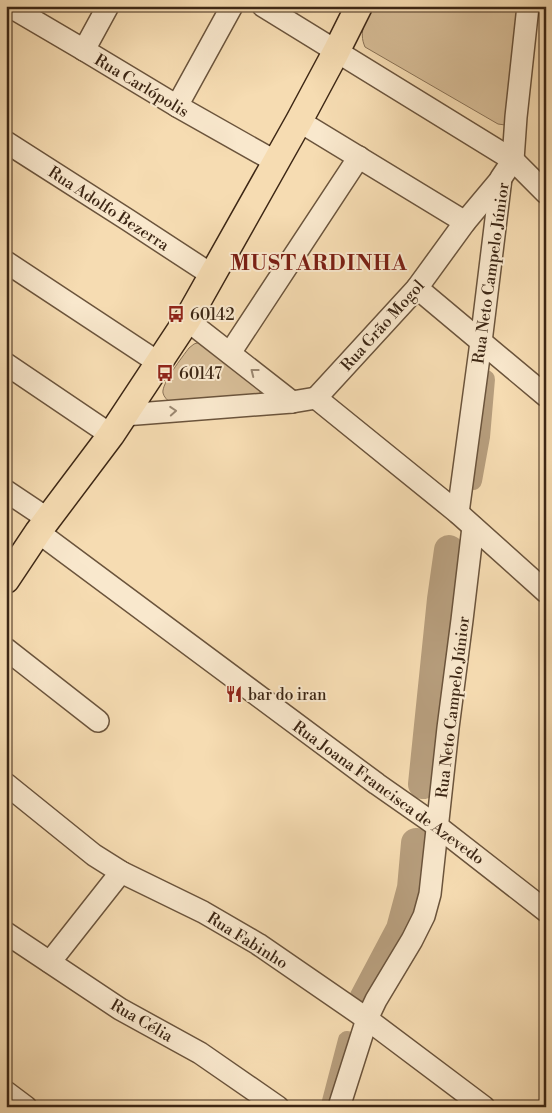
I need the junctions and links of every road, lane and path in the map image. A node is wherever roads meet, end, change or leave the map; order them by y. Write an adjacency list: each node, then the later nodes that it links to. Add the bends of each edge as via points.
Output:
1 (9, 6): 7 (street, Rua Carlópolis)
2 (108, 6): 7 (street)
3 (232, 6): 9 (street)
4 (263, 6): 8 (street)
5 (359, 6): 8 (main road)
6 (528, 6): 13 (street, Rua Neto Campelo Júnior)
7 (84, 50): 9 (street, Rua Carlópolis)
8 (336, 52): 10 (main road); 13 (street)
9 (177, 106): 14 (street, Rua Carlópolis)
10 (299, 121): 12 (street); 14 (main road)
11 (6, 142): 19 (street, Rua Adolfo Bezerra)
12 (359, 157): 17 (street); 23 (street)
13 (513, 160): 15 (street, Rua Neto Campelo Júnior); 16 (street)
14 (276, 162): 19 (main road)
15 (501, 178): 17 (street, Rua Grão Mogol); 22 (street, Rua Neto Campelo Júnior)
16 (546, 193)
17 (465, 222): 20 (street, Rua Grão Mogol)
18 (6, 262): 24 (street)
19 (212, 275): 21 (main road)
20 (417, 288): 22 (street); 27 (street, Rua Grão Mogol)
21 (187, 320): 23 (street); 24 (main road)
22 (481, 342): 26 (street); 31 (street, Rua Neto Campelo Júnior)
23 (230, 353): 28 (street, one-way to 23)
24 (159, 362): 29 (main road)
25 (6, 364): 29 (street)
26 (546, 396)
27 (316, 398): 28 (street); 31 (street)
28 (292, 402): 29 (street, one-way to 28)
29 (117, 425): 32 (main road)
30 (6, 491): 32 (street, Rua Joana Francisca de Azevedo)
31 (466, 520): 34 (street); 38 (street, Rua Neto Campelo Júnior, via 462,620)
32 (43, 526): 33 (main road); 38 (street, Rua Joana Francisca de Azevedo, via 376,784)
33 (6, 580)
34 (546, 592)
35 (6, 649): 36 (street)
36 (98, 722)
37 (6, 784): 39 (street, Rua Fabinho)
38 (437, 826): 40 (street, Rua Joana Francisca de Azevedo); 43 (street, Rua Neto Campelo Júnior, via 430,894 424,916)
39 (121, 872): 42 (street); 43 (street, Rua Fabinho, via 196,908 258,944)
40 (546, 911)
41 (6, 933): 42 (street, Rua Célia)
42 (50, 962): 46 (street, Rua Célia, via 120,1009 200,1053)
43 (367, 1019): 47 (street, Rua Neto Campelo Júnior); 48 (street, Rua Fabinho)
44 (6, 1092): 45 (street)
45 (26, 1107)
46 (278, 1107)
47 (339, 1107)
48 (484, 1107)

